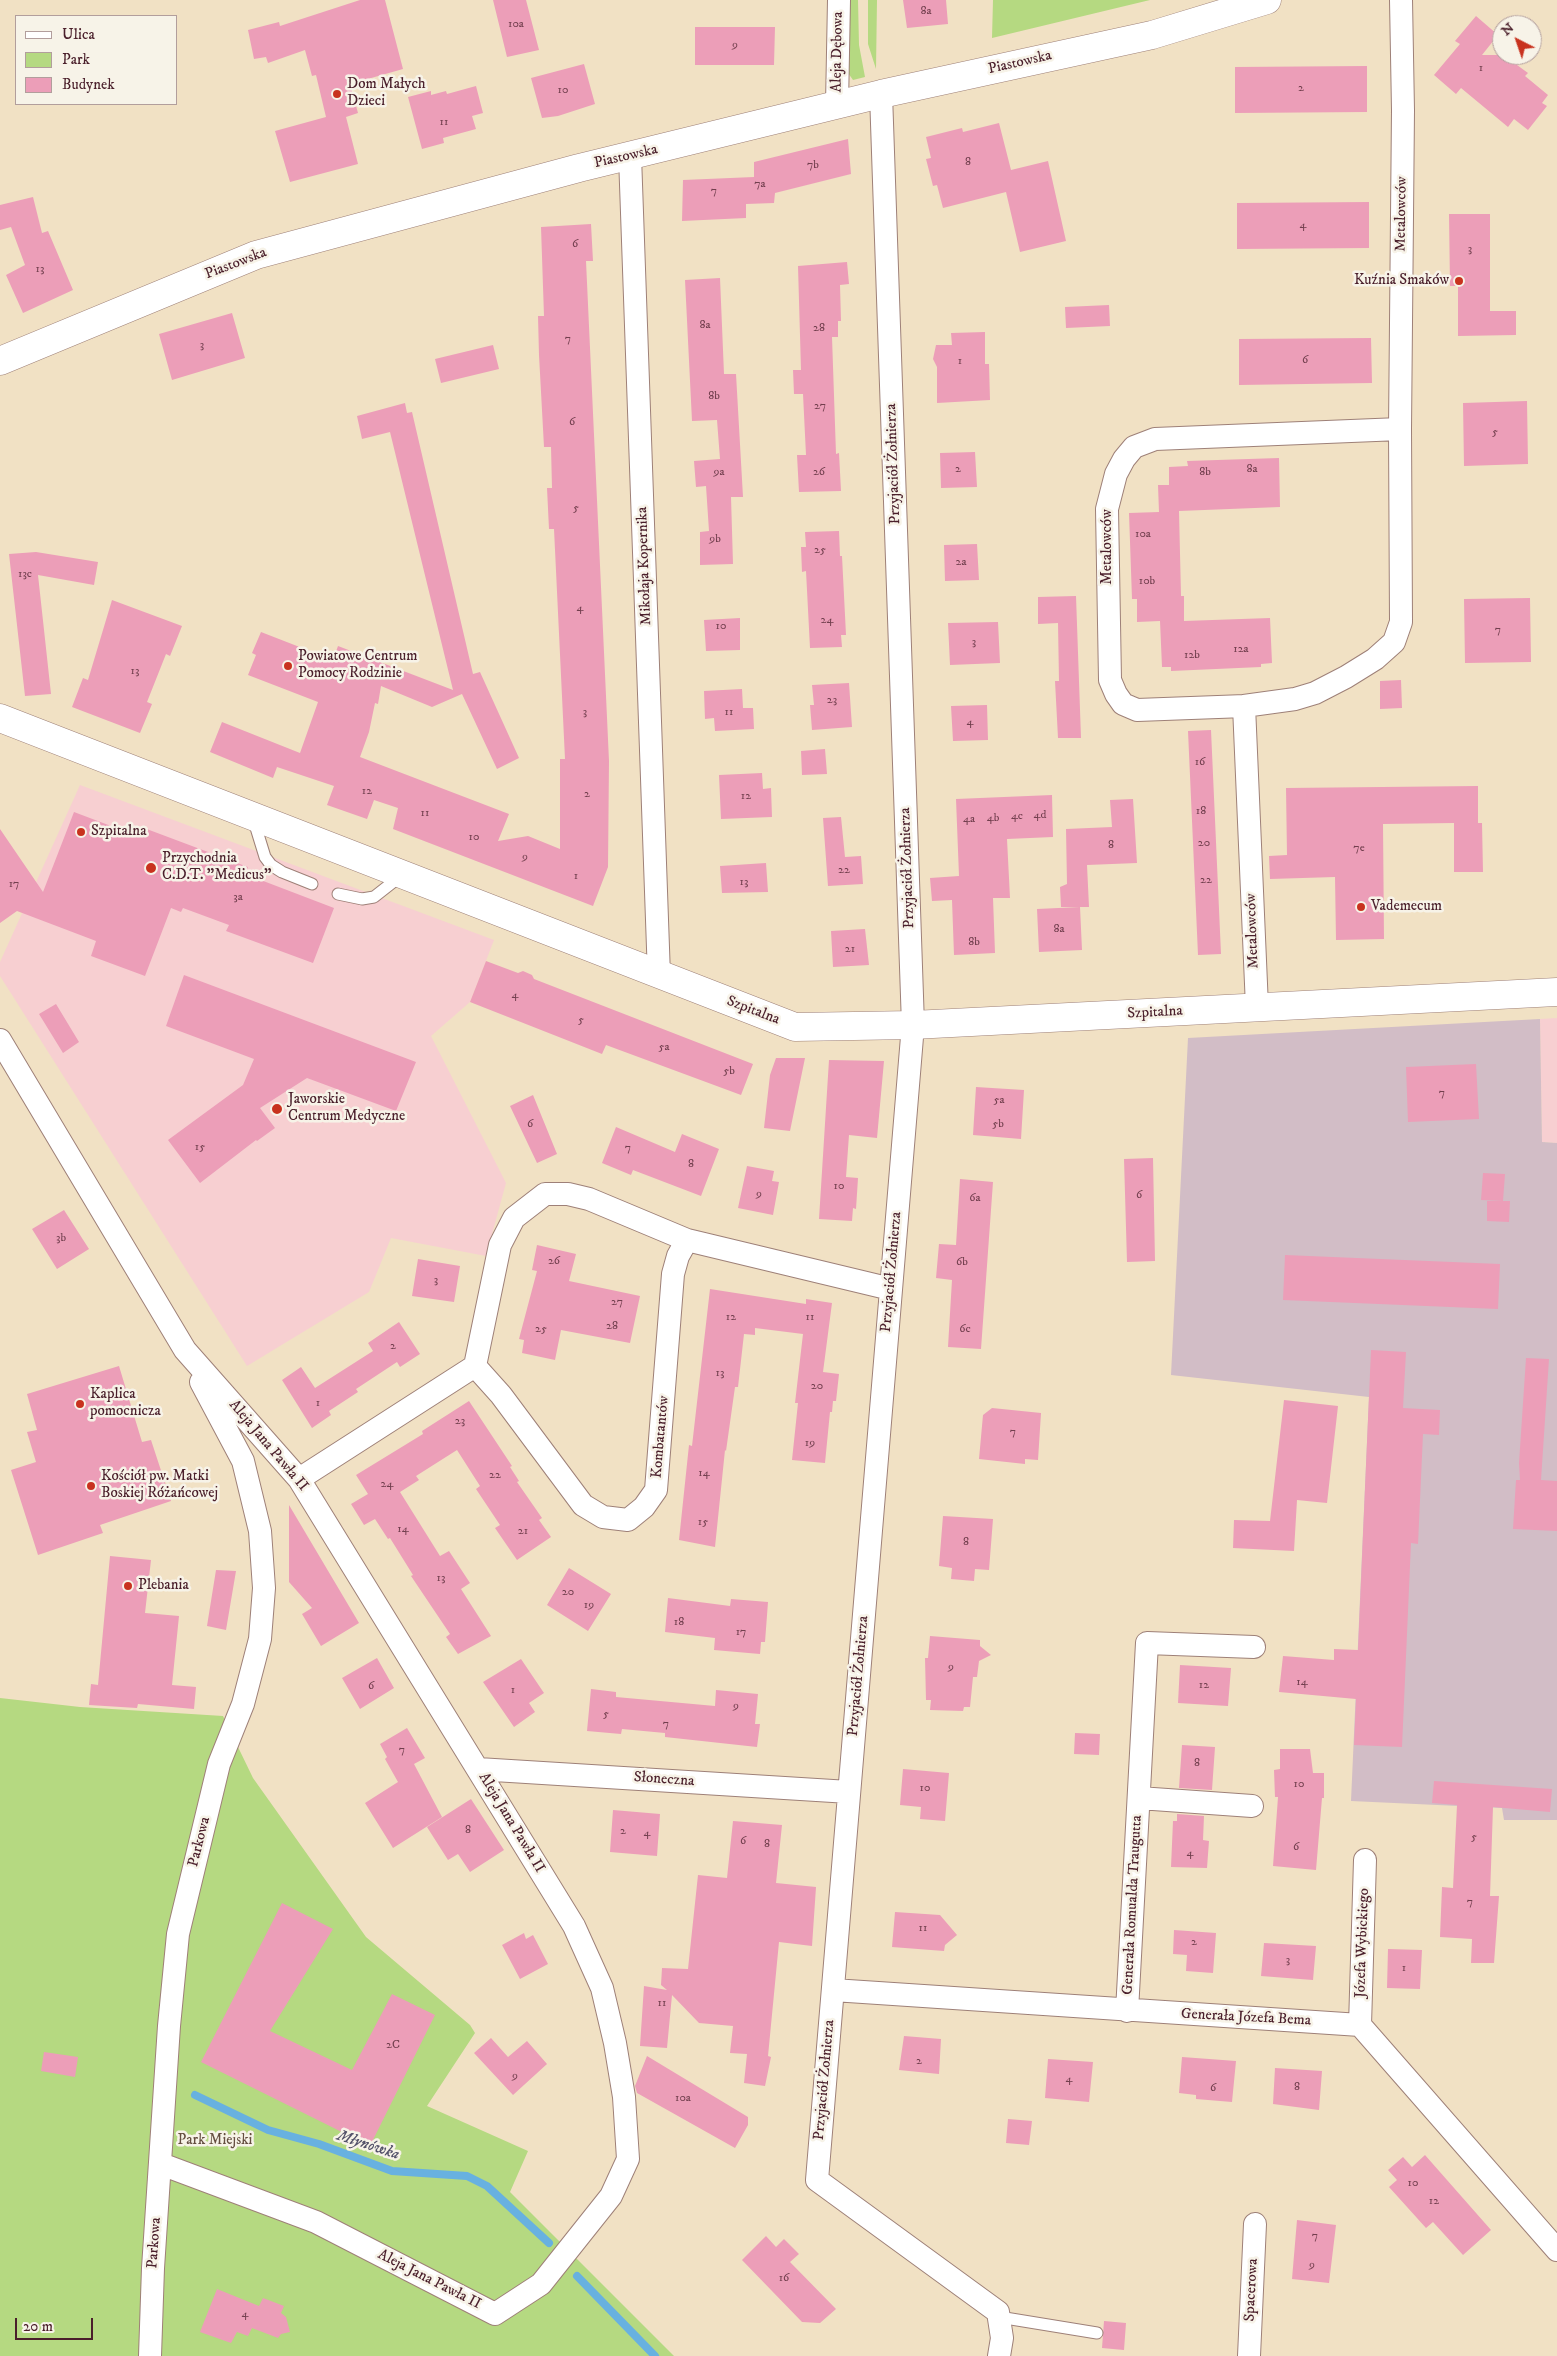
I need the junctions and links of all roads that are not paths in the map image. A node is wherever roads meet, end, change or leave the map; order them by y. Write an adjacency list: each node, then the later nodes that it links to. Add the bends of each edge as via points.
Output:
1 (839, 0): 5 (street, Aleja Dębowa)
2 (1267, 0): 4 (street, Piastowska, via 1152,35)
3 (1401, 0): 8 (street, Metalowców)
4 (881, 94): 5 (street, Piastowska); 18 (street, Przyjaciół Żołnierza)
5 (837, 105): 6 (street, Piastowska)
6 (630, 156): 7 (street, Piastowska, via 256,255); 15 (street, Mikołaja Kopernika)
7 (0, 361)
8 (1400, 428): 9 (street, Metalowców, via 1401,622 1394,642 1375,659 1315,693 1284,702); 9 (street, Metalowców, via 1156,439 1134,447 1124,459 1116,474 1107,509 1110,680 1116,694 1122,704 1138,710)
9 (1244, 706): 17 (street, Metalowców)
10 (0, 718): 11 (street, Szpitalna)
11 (252, 817): 12 (street, Szpitalna); 13 (lane, via 264,857 271,865)
12 (402, 875): 14 (lane, via 374,897 362,899); 15 (street, Szpitalna)
13 (312, 884)
14 (338, 894)
15 (659, 976): 18 (street, Szpitalna, via 795,1027)
16 (1557, 992): 17 (street, Szpitalna)
17 (1256, 1008): 18 (street, Szpitalna)
18 (913, 1025): 21 (street, Przyjaciół Żołnierza)
19 (0, 1040): 22 (street, Aleja Jana Pawła II)
20 (687, 1240): 21 (street); 23 (street, via 590,1199 568,1194 545,1194 514,1218 500,1244); 23 (street, Kombatantów, via 678,1256 674,1274 656,1490 644,1508 628,1520 603,1517 584,1505 501,1395)
21 (891, 1289): 27 (street, Przyjaciół Żołnierza)
22 (185, 1350): 24 (street, Aleja Jana Pawła II); 34 (street, Parkowa, via 243,1461 260,1531 264,1588 260,1639 243,1704 219,1764 178,1934)
23 (475, 1366): 24 (street)
24 (299, 1479): 26 (street, Aleja Jana Pawła II)
25 (1254, 1647): 28 (street, Generała Romualda Traugutta, via 1147,1643)
26 (478, 1769): 27 (street, Słoneczna); 34 (street, Aleja Jana Pawła II, via 574,1926 602,1988 624,2097 628,2159 611,2196 541,2284 495,2314 316,2222)
27 (849, 1792): 31 (street, Przyjaciół Żołnierza)
28 (1139, 1798): 29 (street, Generała Romualda Traugutta); 32 (street, Generała Romualda Traugutta)
29 (1252, 1806)
30 (1366, 1860): 33 (street, Józefa Wybickiego)
31 (833, 1990): 32 (street, Generała Józefa Bema); 37 (street, Przyjaciół Żołnierza, via 817,2180 998,2312)
32 (1127, 2011): 33 (street, Generała Józefa Bema)
33 (1360, 2025): 36 (street)
34 (161, 2164): 39 (street, Parkowa)
35 (1255, 2224): 41 (street, Spacerowa)
36 (1557, 2250)
37 (999, 2317): 38 (lane); 40 (street, via 1002,2338)
38 (1097, 2333)
39 (150, 2356)
40 (999, 2356)
41 (1249, 2356)

